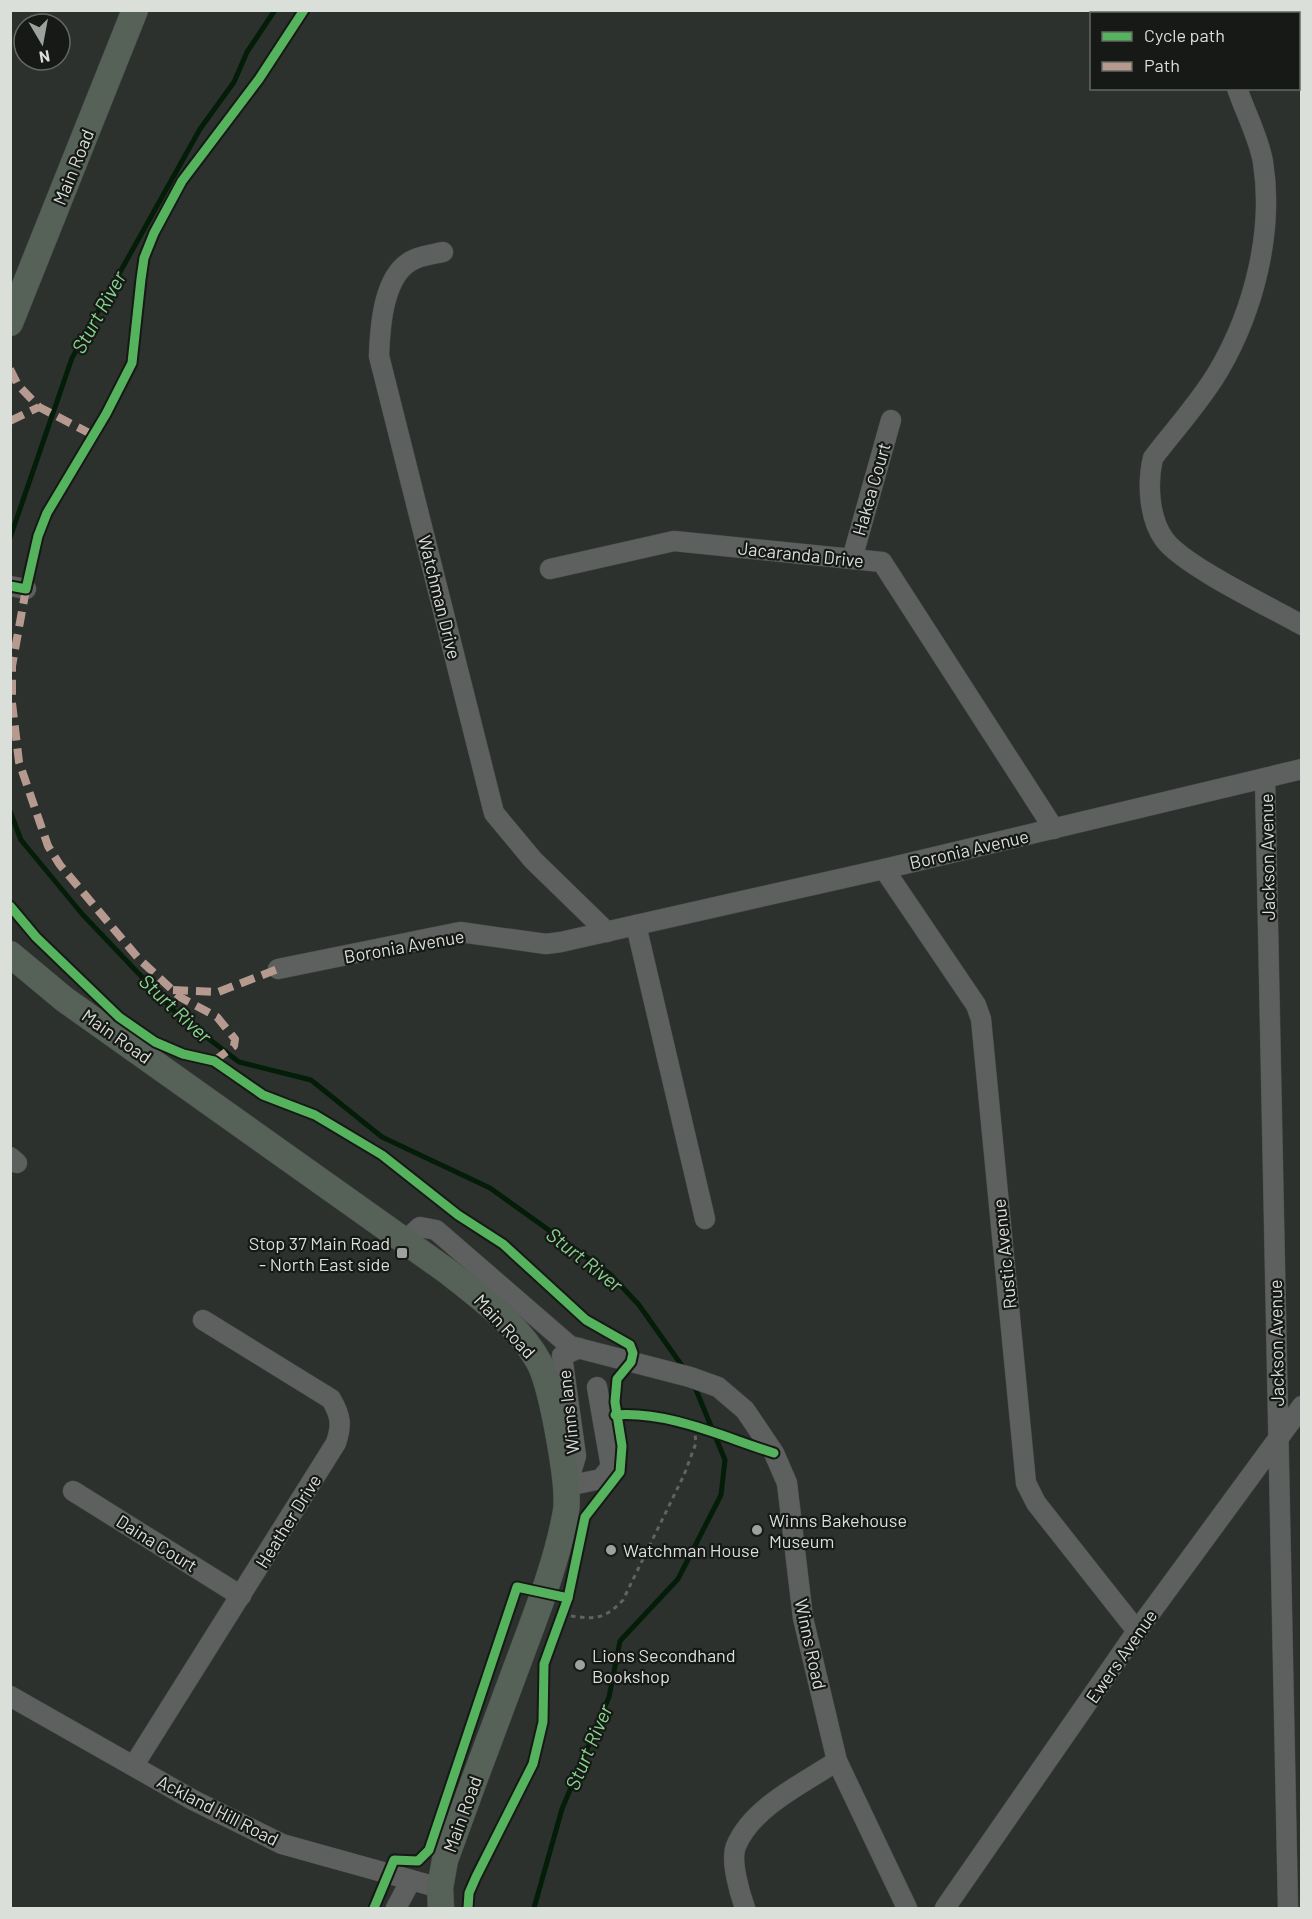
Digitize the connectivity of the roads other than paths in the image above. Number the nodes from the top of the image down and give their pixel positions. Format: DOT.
graph roads {
  1 [pos="135,10"];
  2 [pos="1238,90"];
  3 [pos="443,252"];
  4 [pos="10,323"];
  5 [pos="891,420"];
  6 [pos="852,559"];
  7 [pos="550,569"];
  8 [pos="1302,625"];
  9 [pos="1302,769"];
  10 [pos="1265,778"];
  11 [pos="1054,829"];
  12 [pos="884,869"];
  13 [pos="636,925"];
  14 [pos="607,932"];
  15 [pos="10,954"];
  16 [pos="278,969"];
  17 [pos="705,1219"];
  18 [pos="406,1240"];
  19 [pos="203,1320"];
  20 [pos="579,1348"];
  21 [pos="597,1387"];
  22 [pos="1302,1406"];
  23 [pos="1278,1438"];
  24 [pos="567,1486"];
  25 [pos="73,1491"];
  26 [pos="241,1596"];
  27 [pos="1137,1631"];
  28 [pos="10,1696"];
  29 [pos="837,1761"];
  30 [pos="134,1765"];
  31 [pos="411,1880"];
  32 [pos="440,1898"];
  33 [pos="396,1908"];
  34 [pos="745,1908"];
  35 [pos="906,1908"];
  36 [pos="945,1908"];
  37 [pos="1288,1908"];
  1 -- 4 [label="main road, Main Road"];
  2 -- 8 [label="street"];
  3 -- 14 [label="street, Watchman Drive"];
  5 -- 6 [label="street, Hakea Court"];
  6 -- 7 [label="street, Jacaranda Drive"];
  6 -- 11 [label="street, Jacaranda Drive"];
  9 -- 10 [label="street, Boronia Avenue"];
  10 -- 11 [label="street, Boronia Avenue"];
  10 -- 23 [label="street, Jackson Avenue"];
  11 -- 12 [label="street, Boronia Avenue"];
  12 -- 13 [label="street, Boronia Avenue"];
  12 -- 27 [label="street, Rustic Avenue"];
  13 -- 14 [label="street, Boronia Avenue"];
  13 -- 17 [label="street"];
  14 -- 16 [label="street, Boronia Avenue"];
  15 -- 18 [label="main road, Main Road"];
  18 -- 20 [label="street"];
  18 -- 24 [label="main road, Main Road"];
  19 -- 26 [label="street, Heather Drive"];
  20 -- 24 [label="street, Winns lane"];
  20 -- 29 [label="street, Winns Road"];
  21 -- 24 [label="street"];
  22 -- 23 [label="street, Ewers Avenue"];
  23 -- 27 [label="street, Ewers Avenue"];
  23 -- 37 [label="street, Jackson Avenue"];
  24 -- 32 [label="main road, Main Road"];
  25 -- 26 [label="street, Daina Court"];
  26 -- 30 [label="street, Heather Drive"];
  27 -- 36 [label="street, Ewers Avenue"];
  28 -- 30 [label="street, Ackland Hill Road"];
  29 -- 34 [label="street"];
  29 -- 35 [label="street, Winns Road"];
  30 -- 31 [label="street, Ackland Hill Road"];
  31 -- 32 [label="street, Ackland Hill Road"];
  31 -- 33 [label="street"];
}
